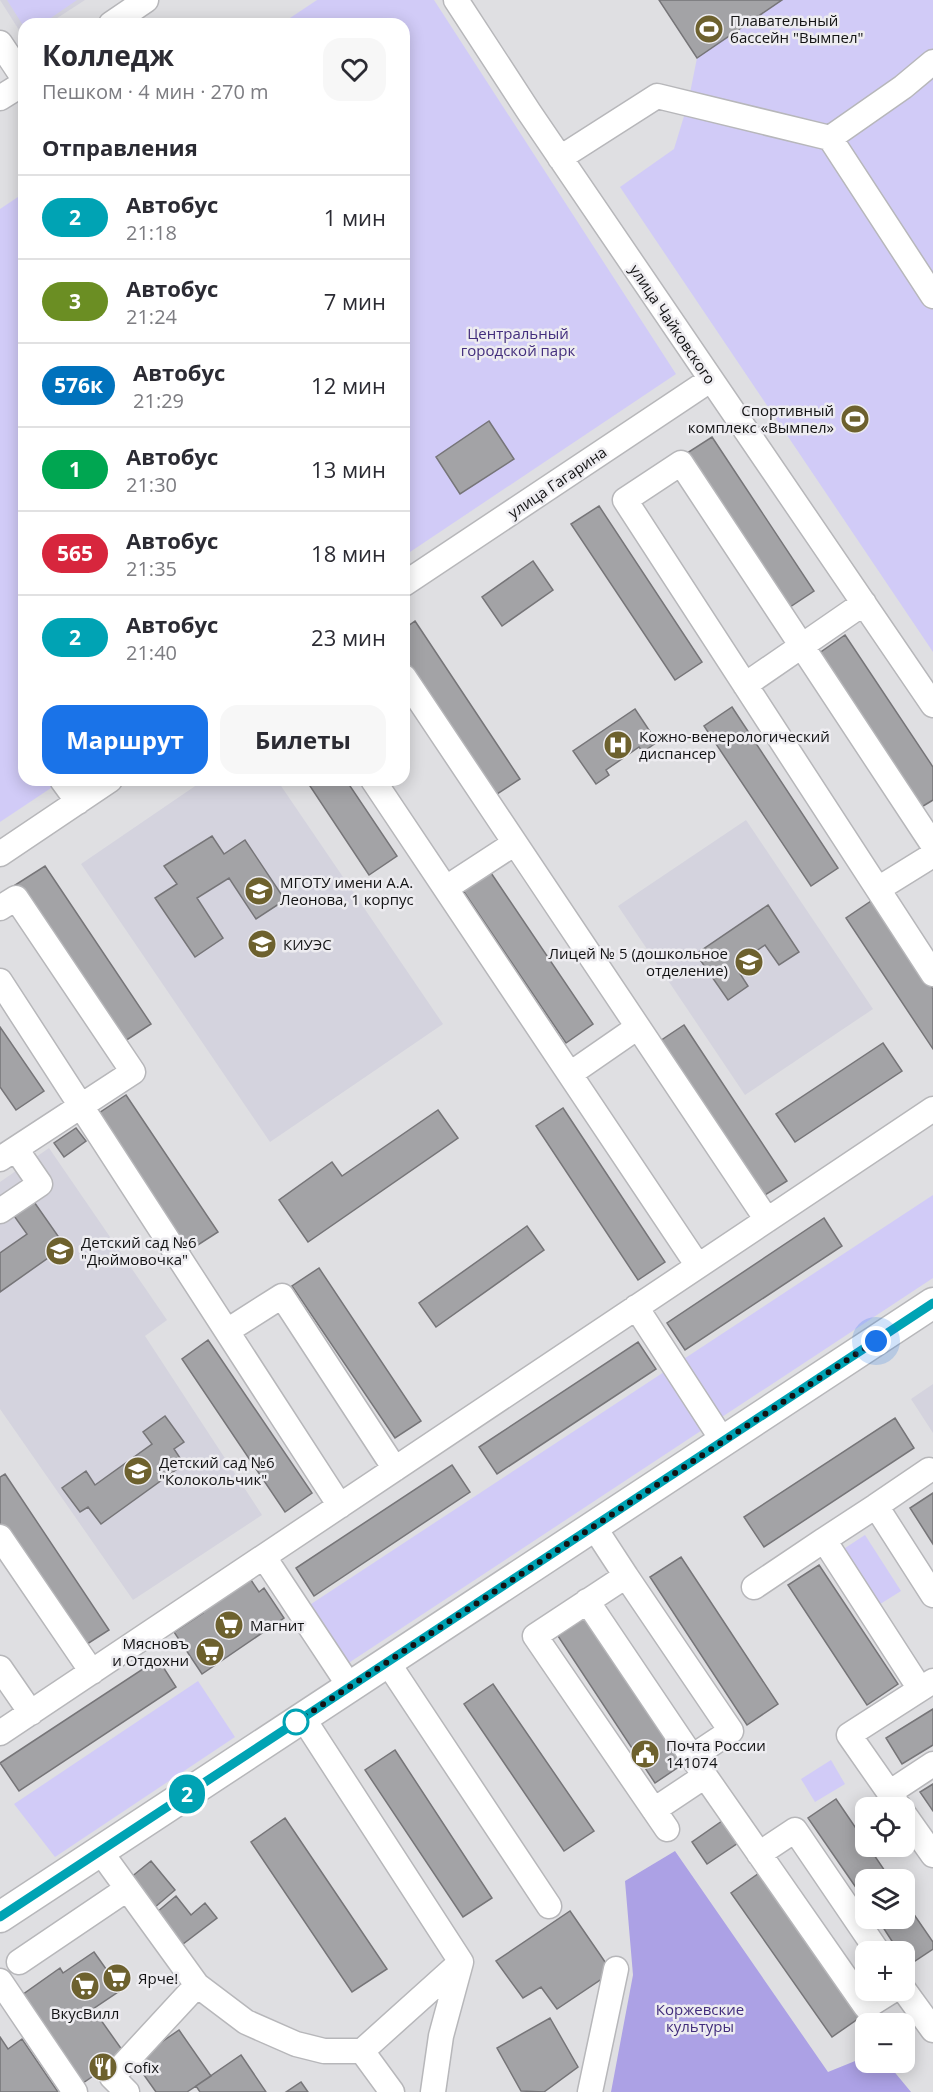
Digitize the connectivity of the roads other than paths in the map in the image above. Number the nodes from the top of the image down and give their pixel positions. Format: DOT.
graph roads {
  1 [pos="146,0"];
  2 [pos="456,0"];
  3 [pos="120,18"];
  4 [pos="0,43"];
  5 [pos="933,62"];
  6 [pos="18,72"];
  7 [pos="18,85"];
  8 [pos="0,98"];
  9 [pos="830,138"];
  10 [pos="560,158"];
  11 [pos="933,296"];
  12 [pos="710,380"];
  13 [pos="410,580"];
  14 [pos="864,603"];
  15 [pos="802,646"];
  16 [pos="410,685"];
  17 [pos="745,685"];
  18 [pos="933,705"];
  19 [pos="66,786"];
  20 [pos="101,786"];
  21 [pos="377,786"];
  22 [pos="78,802"];
  23 [pos="515,843"];
  24 [pos="933,844"];
  25 [pos="0,854"];
  26 [pos="933,855"];
  27 [pos="446,888"];
  28 [pos="878,889"];
  29 [pos="0,908"];
  30 [pos="933,974"];
  31 [pos="0,981"];
  32 [pos="638,1027"];
  33 [pos="570,1074"];
  34 [pos="81,1106"];
  35 [pos="933,1109"];
  36 [pos="8,1154"];
  37 [pos="0,1211"];
  38 [pos="767,1220"];
  39 [pos="698,1266"];
  40 [pos="933,1303"];
  41 [pos="636,1307"];
  42 [pos="227,1331"];
  43 [pos="723,1441"];
  44 [pos="395,1469"];
  45 [pos="929,1470"];
  46 [pos="340,1506"];
  47 [pos="876,1506"];
  48 [pos="594,1527"];
  49 [pos="0,1537"];
  50 [pos="824,1540"];
  51 [pos="264,1557"];
  52 [pos="626,1576"];
  53 [pos="754,1587"];
  54 [pos="933,1595"];
  55 [pos="587,1601"];
  56 [pos="387,1664"];
  57 [pos="0,1668"];
  58 [pos="92,1672"];
  59 [pos="927,1685"];
  60 [pos="350,1687"];
  61 [pos="31,1713"];
  62 [pos="303,1718"];
  63 [pos="0,1733"];
  64 [pos="933,1764"];
  65 [pos="699,1766"];
  66 [pos="893,1797"];
  67 [pos="898,1797"];
  68 [pos="654,1810"];
  69 [pos="668,1829"];
  70 [pos="915,1830"];
  71 [pos="100,1851"];
  72 [pos="759,1854"];
  73 [pos="933,1855"];
  74 [pos="127,1889"];
  75 [pos="549,1906"];
  76 [pos="0,1917"];
  77 [pos="871,1941"];
  78 [pos="19,1962"];
  79 [pos="461,1962"];
  80 [pos="616,1969"];
  81 [pos="0,1982"];
  82 [pos="197,1985"];
  83 [pos="855,1991"];
  84 [pos="862,2001"];
  85 [pos="876,2001"];
  86 [pos="915,2001"];
  87 [pos="928,2015"];
  88 [pos="362,2051"];
  89 [pos="75,2092"];
  90 [pos="127,2092"];
  91 [pos="392,2092"];
  92 [pos="433,2092"];
  93 [pos="590,2092"];
  1 -- 3 [label="street"];
  2 -- 10 [label="street, улица Чайковского"];
  4 -- 6 [label="street"];
  5 -- 9 [label="street"];
  7 -- 8 [label="street"];
  9 -- 10 [label="street"];
  9 -- 11 [label="street"];
  10 -- 12 [label="street, улица Чайковского"];
  12 -- 13 [label="street, улица Гагарина"];
  12 -- 14 [label="street, улица Чайковского"];
  14 -- 15 [label="street"];
  14 -- 18 [label="street, улица Чайковского"];
  15 -- 17 [label="street"];
  15 -- 17 [label="street"];
  15 -- 24 [label="street"];
  16 -- 23 [label="street"];
  17 -- 28 [label="street"];
  19 -- 22 [label="street"];
  20 -- 22 [label="street"];
  21 -- 27 [label="street"];
  22 -- 25 [label="street"];
  23 -- 27 [label="street"];
  23 -- 32 [label="street"];
  26 -- 28 [label="street"];
  27 -- 33 [label="street"];
  28 -- 30 [label="street"];
  29 -- 34 [label="street"];
  31 -- 34 [label="street"];
  32 -- 33 [label="street"];
  32 -- 38 [label="street"];
  33 -- 39 [label="street"];
  34 -- 36 [label="street"];
  34 -- 42 [label="street"];
  35 -- 38 [label="street"];
  36 -- 37 [label="street"];
  38 -- 39 [label="street"];
  39 -- 41 [label="street"];
  40 -- 43 [label="main road"];
  41 -- 43 [label="street"];
  41 -- 44 [label="street"];
  42 -- 44 [label="street"];
  42 -- 46 [label="street"];
  43 -- 48 [label="main road"];
  44 -- 46 [label="street"];
  45 -- 47 [label="street"];
  46 -- 51 [label="street"];
  47 -- 50 [label="street"];
  47 -- 54 [label="street"];
  48 -- 52 [label="street"];
  48 -- 56 [label="main road"];
  49 -- 58 [label="street"];
  50 -- 53 [label="street"];
  50 -- 59 [label="street"];
  51 -- 58 [label="street"];
  51 -- 60 [label="street"];
  52 -- 55 [label="street"];
  52 -- 65 [label="street"];
  55 -- 65 [label="street"];
  55 -- 68 [label="street"];
  56 -- 60 [label="main road"];
  56 -- 75 [label="street"];
  57 -- 61 [label="street"];
  58 -- 61 [label="street"];
  59 -- 66 [label="street"];
  60 -- 62 [label="main road"];
  61 -- 63 [label="street"];
  62 -- 71 [label="main road"];
  62 -- 79 [label="street"];
  64 -- 67 [label="street"];
  65 -- 68 [label="street"];
  65 -- 72 [label="street"];
  68 -- 69 [label="street"];
  70 -- 73 [label="street"];
  71 -- 74 [label="street"];
  71 -- 76 [label="main road"];
  72 -- 77 [label="street"];
  72 -- 83 [label="street"];
  74 -- 78 [label="street"];
  74 -- 82 [label="street"];
  79 -- 88 [label="street"];
  79 -- 92 [label="street"];
  80 -- 93 [label="street"];
  81 -- 89 [label="street"];
  82 -- 88 [label="street"];
  82 -- 90 [label="street"];
  84 -- 85 [label="street"];
  86 -- 87 [label="street"];
  88 -- 91 [label="street"];
}
